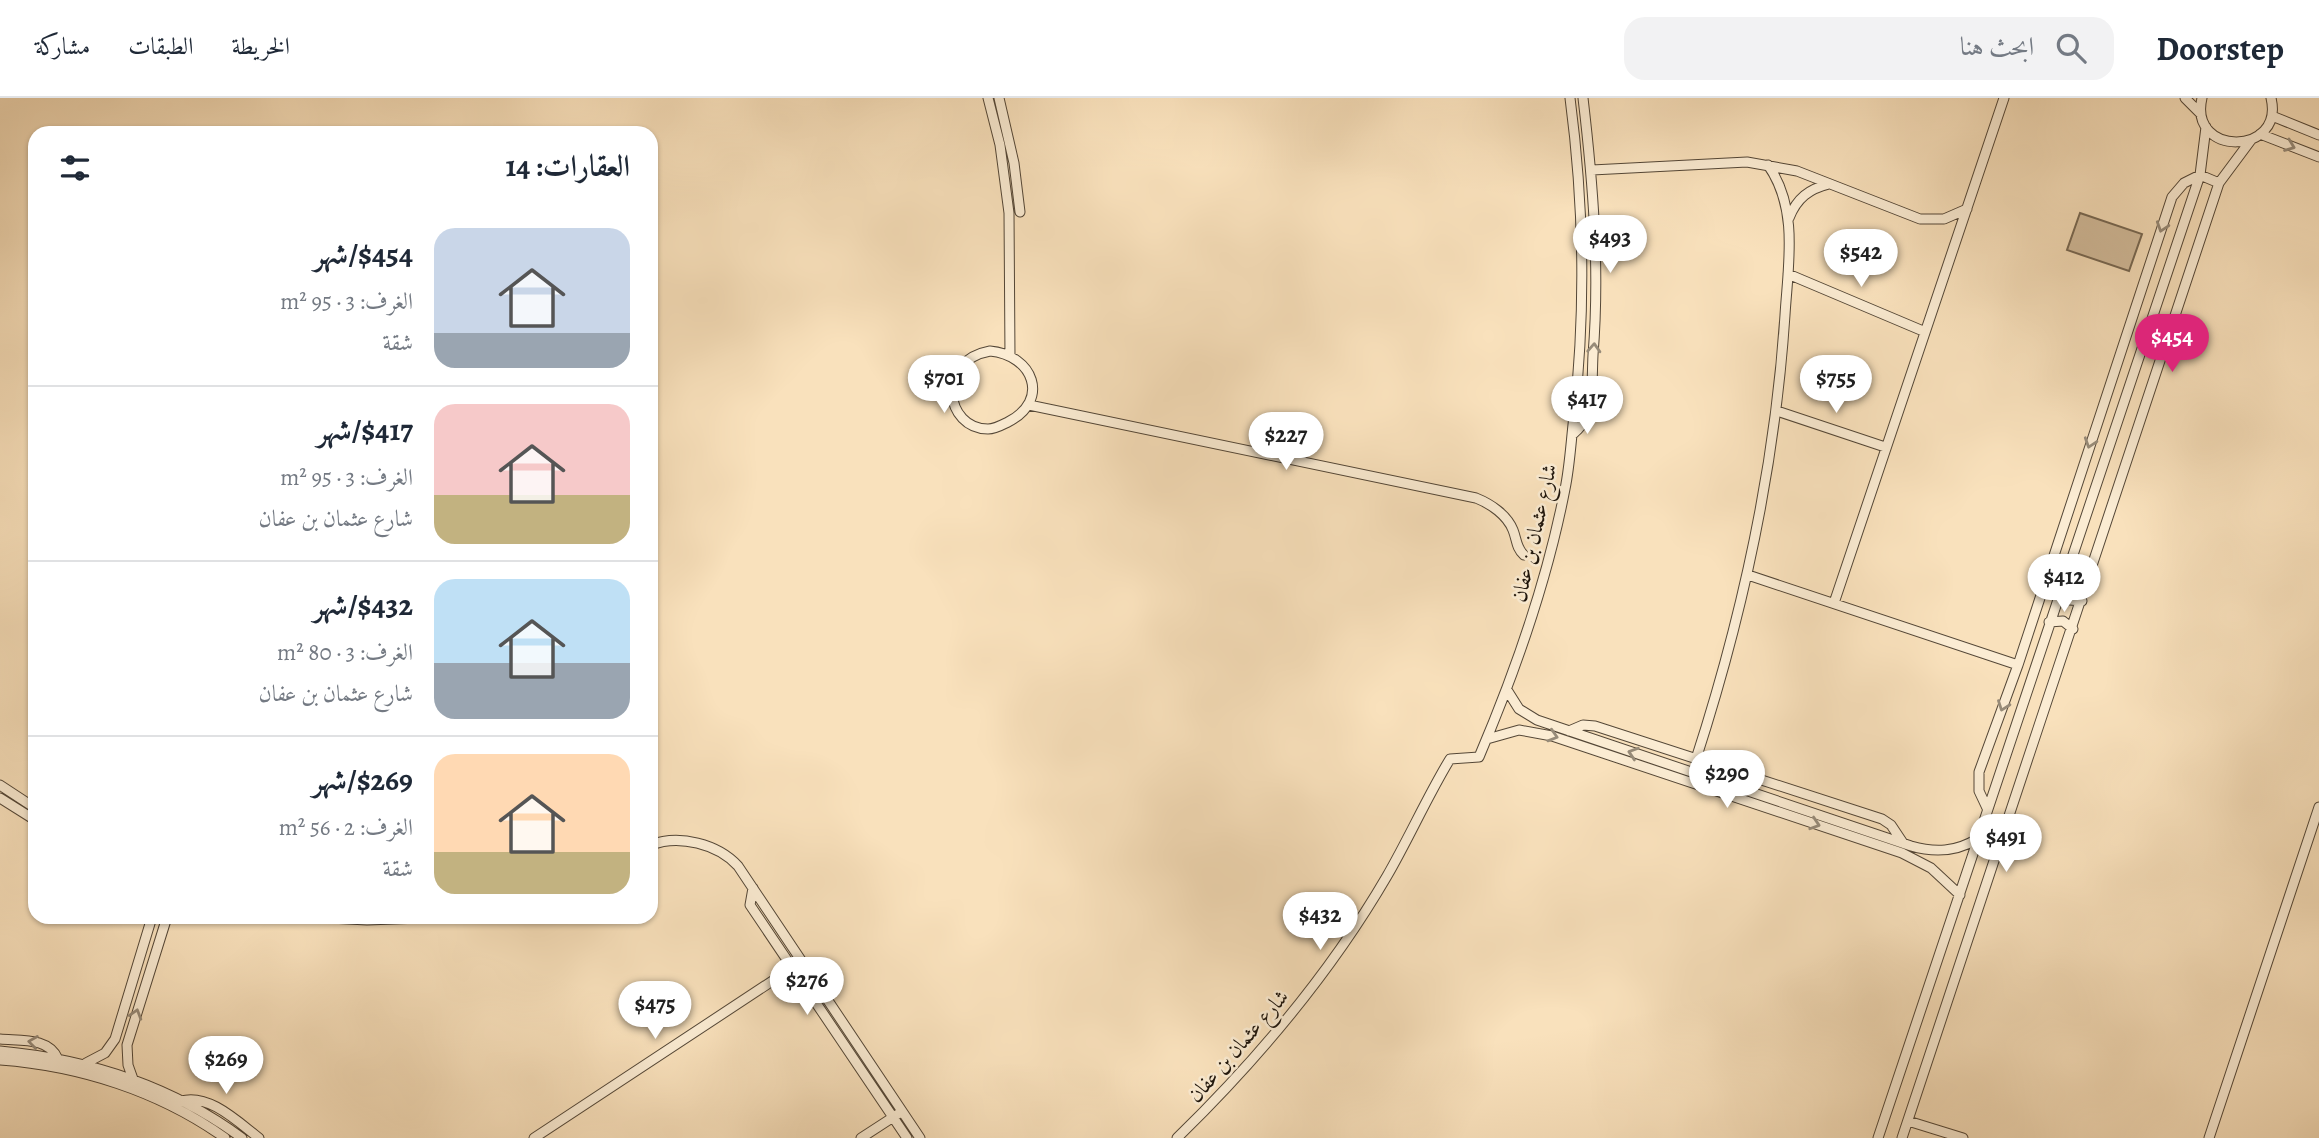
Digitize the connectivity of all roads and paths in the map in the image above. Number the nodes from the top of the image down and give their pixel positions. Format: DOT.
graph roads {
  1 [pos="988,98"];
  2 [pos="999,98"];
  3 [pos="1570,98"];
  4 [pos="1583,98"];
  5 [pos="2004,98"];
  6 [pos="2185,98"];
  7 [pos="2202,98"];
  8 [pos="2271,98"];
  9 [pos="2201,114"];
  10 [pos="2272,116"];
  11 [pos="2206,127"];
  12 [pos="2260,134"];
  13 [pos="2319,135"];
  14 [pos="2251,140"];
  15 [pos="2319,157"];
  16 [pos="1768,165"];
  17 [pos="1592,170"];
  18 [pos="2200,175"];
  19 [pos="2220,183"];
  20 [pos="1829,184"];
  21 [pos="1967,209"];
  22 [pos="1020,212"];
  23 [pos="1788,219"];
  24 [pos="1788,274"];
  25 [pos="1923,331"];
  26 [pos="1010,356"];
  27 [pos="1029,405"];
  28 [pos="1776,411"];
  29 [pos="1572,435"];
  30 [pos="1885,447"];
  31 [pos="1524,555"];
  32 [pos="1748,575"];
  33 [pos="2059,593"];
  34 [pos="2082,601"];
  35 [pos="1834,603"];
  36 [pos="2049,622"];
  37 [pos="2073,629"];
  38 [pos="2018,664"];
  39 [pos="1507,690"];
  40 [pos="1569,731"];
  41 [pos="1487,739"];
  42 [pos="1696,759"];
  43 [pos="0,785"];
  44 [pos="0,797"];
  45 [pos="28,803"];
  46 [pos="2319,807"];
  47 [pos="1987,808"];
  48 [pos="28,815"];
  49 [pos="1977,839"];
  50 [pos="1903,843"];
  51 [pos="658,844"];
  52 [pos="753,888"];
  53 [pos="1960,895"];
  54 [pos="150,924"];
  55 [pos="165,924"];
  56 [pos="792,968"];
  57 [pos="0,1039"];
  58 [pos="0,1051"];
  59 [pos="58,1059"];
  60 [pos="0,1060"];
  61 [pos="83,1064"];
  62 [pos="133,1079"];
  63 [pos="181,1101"];
  64 [pos="902,1112"];
  65 [pos="893,1118"];
  66 [pos="1908,1121"];
  67 [pos="225,1138"];
  68 [pos="242,1138"];
  69 [pos="259,1138"];
  70 [pos="534,1138"];
  71 [pos="861,1138"];
  72 [pos="906,1138"];
  73 [pos="920,1138"];
  74 [pos="1177,1138"];
  75 [pos="1878,1138"];
  76 [pos="1902,1138"];
  77 [pos="1963,1138"];
  78 [pos="2209,1138"];
  1 -- 26 [label="street"];
  2 -- 22 [label="street"];
  3 -- 29 [label="street, شارع عثمان بن عفان"];
  4 -- 17 [label="street"];
  5 -- 21 [label="street"];
  6 -- 9 [label="street"];
  7 -- 9 [label="street"];
  8 -- 10 [label="street"];
  9 -- 11 [label="street"];
  10 -- 12 [label="street"];
  10 -- 13 [label="street"];
  11 -- 14 [label="street"];
  11 -- 18 [label="street"];
  12 -- 14 [label="street"];
  12 -- 15 [label="street, one-way"];
  14 -- 19 [label="street"];
  16 -- 17 [label="street"];
  16 -- 20 [label="street"];
  16 -- 23 [label="street"];
  29 -- 17 [label="street, one-way"];
  18 -- 19 [label="street"];
  18 -- 33 [label="street"];
  18 -- 38 [label="street, one-way"];
  19 -- 34 [label="street"];
  20 -- 21 [label="street"];
  20 -- 23 [label="street"];
  21 -- 25 [label="street"];
  23 -- 24 [label="street"];
  24 -- 25 [label="street"];
  24 -- 28 [label="street"];
  25 -- 30 [label="street"];
  26 -- 27 [label="street"];
  26 -- 27 [label="street"];
  27 -- 31 [label="street"];
  28 -- 30 [label="street"];
  28 -- 32 [label="street"];
  29 -- 39 [label="street, شارع عثمان بن عفان"];
  30 -- 35 [label="street"];
  32 -- 35 [label="street"];
  32 -- 42 [label="street"];
  33 -- 34 [label="street"];
  33 -- 36 [label="street"];
  34 -- 37 [label="street"];
  35 -- 38 [label="street"];
  36 -- 37 [label="street"];
  36 -- 47 [label="street"];
  37 -- 66 [label="street"];
  38 -- 47 [label="street, one-way"];
  39 -- 40 [label="street"];
  39 -- 41 [label="street, شارع عثمان بن عفان"];
  40 -- 42 [label="street"];
  50 -- 40 [label="street, one-way"];
  41 -- 53 [label="street, one-way"];
  41 -- 74 [label="street, شارع عثمان بن عفان"];
  42 -- 50 [label="street"];
  43 -- 45 [label="street"];
  44 -- 48 [label="street"];
  46 -- 78 [label="street"];
  47 -- 49 [label="street"];
  49 -- 50 [label="street"];
  49 -- 53 [label="street"];
  51 -- 52 [label="street"];
  52 -- 56 [label="street"];
  52 -- 64 [label="street"];
  53 -- 75 [label="street"];
  54 -- 61 [label="street"];
  62 -- 55 [label="street, one-way"];
  56 -- 65 [label="street"];
  56 -- 70 [label="street"];
  59 -- 57 [label="street, one-way"];
  58 -- 59 [label="street"];
  59 -- 61 [label="street"];
  60 -- 67 [label="street"];
  61 -- 62 [label="street"];
  62 -- 63 [label="street"];
  63 -- 68 [label="street"];
  63 -- 69 [label="street"];
  64 -- 65 [label="street"];
  64 -- 73 [label="street"];
  65 -- 71 [label="street"];
  65 -- 72 [label="street"];
  66 -- 76 [label="street"];
  66 -- 77 [label="street"];
}
